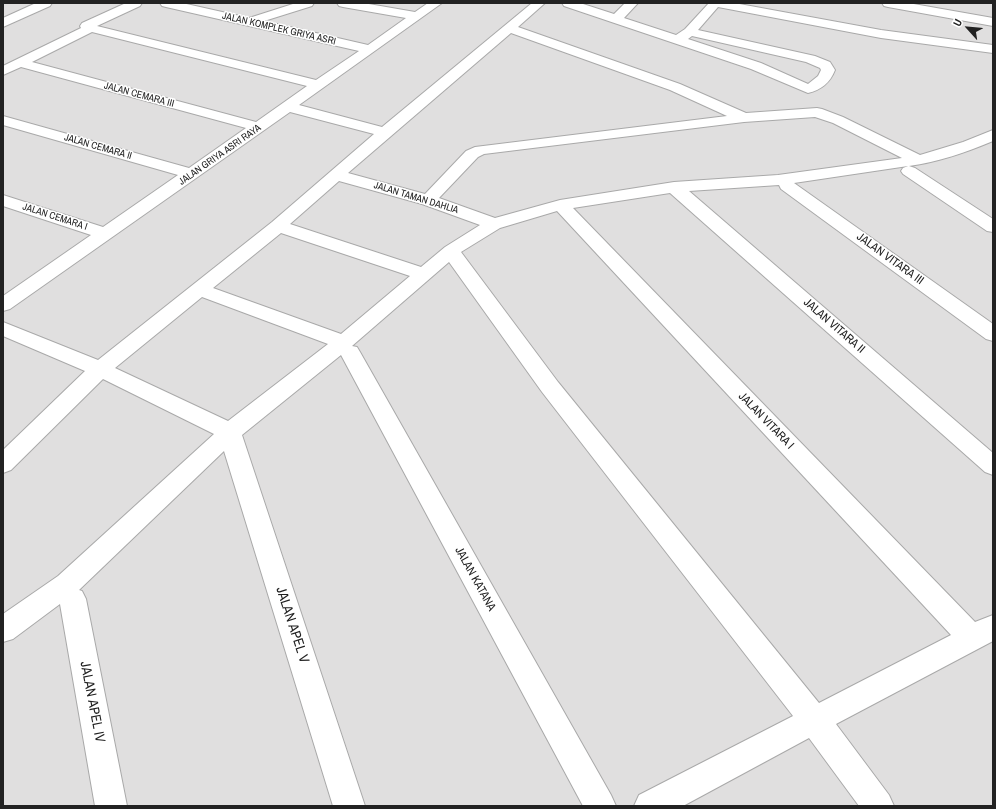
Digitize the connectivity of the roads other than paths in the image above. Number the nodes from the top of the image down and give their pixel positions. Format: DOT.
graph roads {
  1 [pos="46,3"];
  2 [pos="136,3"];
  3 [pos="166,3"];
  4 [pos="308,3"];
  5 [pos="343,3"];
  6 [pos="436,3"];
  7 [pos="539,3"];
  8 [pos="568,3"];
  9 [pos="632,3"];
  10 [pos="715,3"];
  11 [pos="894,4"];
  12 [pos="416,16"];
  13 [pos="991,18"];
  14 [pos="616,19"];
  15 [pos="249,22"];
  16 [pos="3,23"];
  17 [pos="91,28"];
  18 [pos="509,28"];
  19 [pos="684,35"];
  20 [pos="369,49"];
  21 [pos="993,49"];
  22 [pos="20,63"];
  23 [pos="3,71"];
  24 [pos="318,85"];
  25 [pos="808,89"];
  26 [pos="288,106"];
  27 [pos="817,112"];
  28 [pos="744,118"];
  29 [pos="3,120"];
  30 [pos="259,127"];
  31 [pos="385,132"];
  32 [pos="993,135"];
  33 [pos="914,165"];
  34 [pos="192,174"];
  35 [pos="337,175"];
  36 [pos="787,185"];
  37 [pos="674,187"];
  38 [pos="3,200"];
  39 [pos="428,200"];
  40 [pos="560,205"];
  41 [pos="494,224"];
  42 [pos="278,226"];
  43 [pos="993,227"];
  44 [pos="106,234"];
  45 [pos="451,251"];
  46 [pos="424,274"];
  47 [pos="199,289"];
  48 [pos="3,305"];
  49 [pos="3,328"];
  50 [pos="993,334"];
  51 [pos="347,347"];
  52 [pos="100,369"];
  53 [pos="232,438"];
  54 [pos="3,464"];
  55 [pos="993,466"];
  56 [pos="73,599"];
  57 [pos="3,630"];
  58 [pos="983,632"];
  59 [pos="814,720"];
  60 [pos="111,806"];
  61 [pos="349,806"];
  62 [pos="600,806"];
  63 [pos="650,806"];
  64 [pos="878,806"];
  1 -- 16 [label="street"];
  2 -- 17 [label="street"];
  3 -- 15 [label="street, JALAN KOMPLEK GRIYA ASRI"];
  4 -- 15 [label="street"];
  5 -- 12 [label="street"];
  6 -- 12 [label="street, JALAN GRIYA ASRI RAYA"];
  7 -- 18 [label="street"];
  8 -- 14 [label="street"];
  9 -- 14 [label="street"];
  10 -- 19 [label="street"];
  10 -- 21 [label="street"];
  11 -- 13 [label="street"];
  12 -- 20 [label="street, JALAN GRIYA ASRI RAYA"];
  14 -- 19 [label="street"];
  15 -- 20 [label="street, JALAN KOMPLEK GRIYA ASRI"];
  17 -- 22 [label="street"];
  17 -- 24 [label="street"];
  18 -- 28 [label="street"];
  18 -- 31 [label="street"];
  19 -- 25 [label="street"];
  19 -- 25 [label="street"];
  20 -- 24 [label="street, JALAN GRIYA ASRI RAYA"];
  22 -- 23 [label="street"];
  22 -- 30 [label="street, JALAN CEMARA III"];
  24 -- 26 [label="street, JALAN GRIYA ASRI RAYA"];
  25 -- 27 [label="street"];
  26 -- 30 [label="street, JALAN GRIYA ASRI RAYA"];
  26 -- 31 [label="street"];
  27 -- 28 [label="street"];
  27 -- 33 [label="street"];
  28 -- 39 [label="street"];
  29 -- 34 [label="street, JALAN CEMARA II"];
  30 -- 34 [label="street, JALAN GRIYA ASRI RAYA"];
  31 -- 35 [label="street"];
  32 -- 33 [label="street"];
  33 -- 37 [label="street"];
  33 -- 43 [label="street"];
  34 -- 44 [label="street, JALAN GRIYA ASRI RAYA"];
  35 -- 39 [label="street, JALAN TAMAN DAHLIA"];
  35 -- 42 [label="street"];
  36 -- 50 [label="street, JALAN VITARA III"];
  37 -- 40 [label="street"];
  37 -- 55 [label="street, JALAN VITARA II"];
  38 -- 44 [label="street, JALAN CEMARA I"];
  39 -- 41 [label="street, JALAN TAMAN DAHLIA"];
  40 -- 41 [label="street"];
  40 -- 58 [label="street, JALAN VITARA I"];
  41 -- 45 [label="street"];
  42 -- 46 [label="street"];
  42 -- 47 [label="street"];
  44 -- 48 [label="street, JALAN GRIYA ASRI RAYA"];
  45 -- 46 [label="street"];
  45 -- 59 [label="street"];
  46 -- 51 [label="street"];
  47 -- 51 [label="street"];
  47 -- 52 [label="street"];
  49 -- 52 [label="street"];
  51 -- 53 [label="street"];
  51 -- 62 [label="street, JALAN KATANA"];
  52 -- 53 [label="street"];
  52 -- 54 [label="street"];
  53 -- 57 [label="street"];
  53 -- 61 [label="street, JALAN APEL V"];
  56 -- 60 [label="street, JALAN APEL IV"];
  58 -- 59 [label="street"];
  59 -- 63 [label="street"];
  59 -- 64 [label="street"];
}
